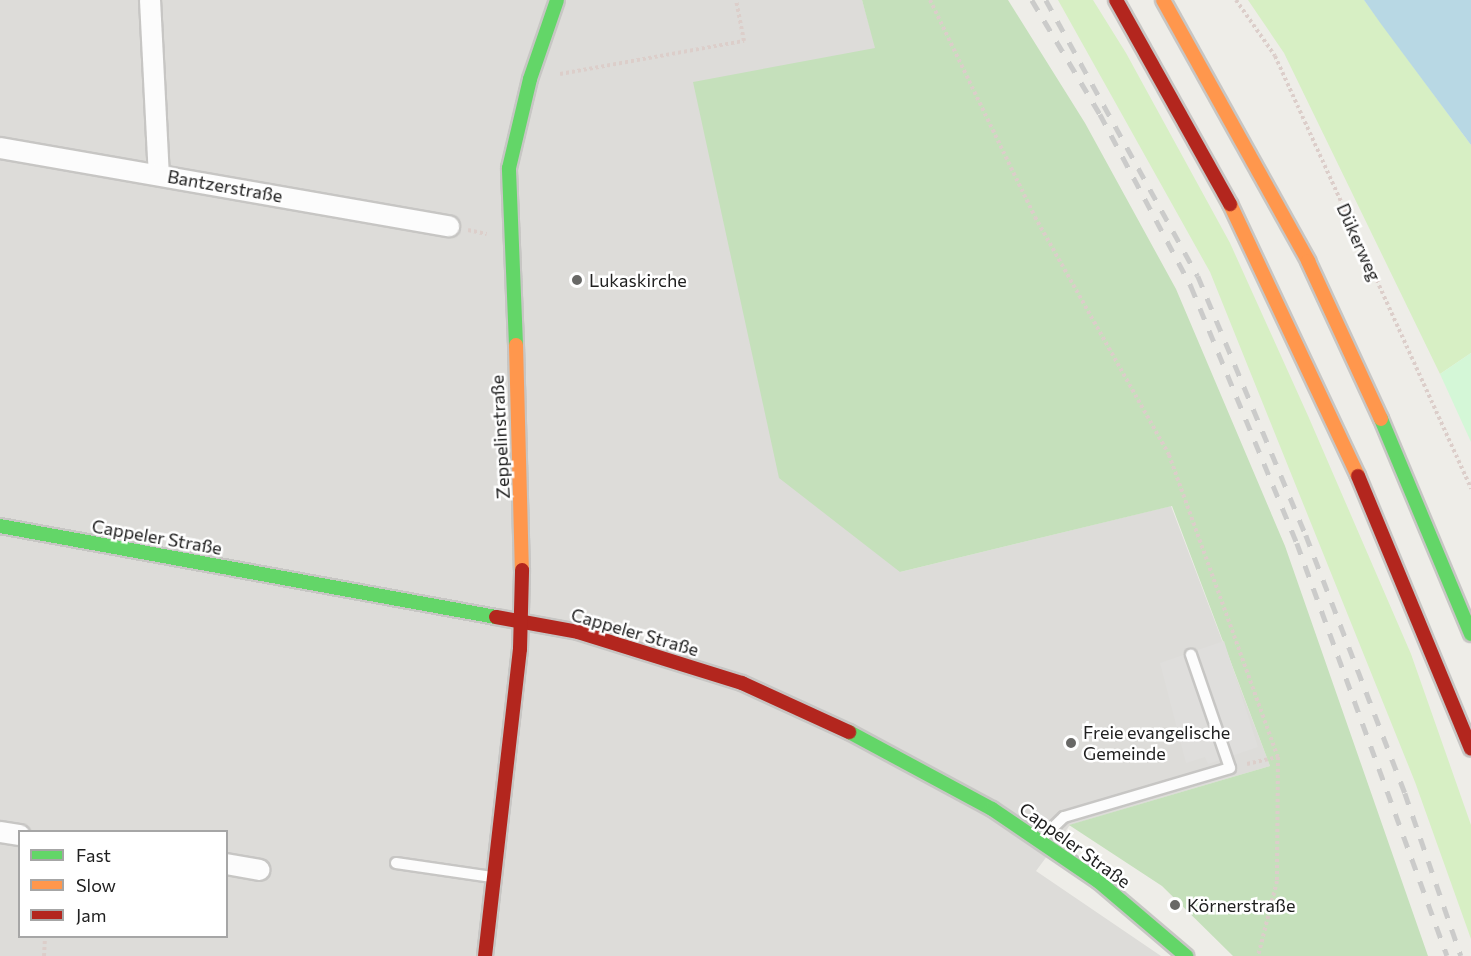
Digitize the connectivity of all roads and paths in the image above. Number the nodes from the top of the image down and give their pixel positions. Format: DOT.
graph roads {
  1 [pos="150,0"];
  2 [pos="557,0"];
  3 [pos="736,0"];
  4 [pos="930,0"];
  5 [pos="1116,0"];
  6 [pos="1163,0"];
  7 [pos="1236,0"];
  8 [pos="530,79"];
  9 [pos="0,148"];
  10 [pos="159,175"];
  11 [pos="449,226"];
  12 [pos="507,238"];
  13 [pos="1398,455"];
  14 [pos="1471,489"];
  15 [pos="0,526"];
  16 [pos="1447,531"];
  17 [pos="520,621"];
  18 [pos="1471,634"];
  19 [pos="1191,656"];
  20 [pos="1471,749"];
  21 [pos="1278,757"];
  22 [pos="1230,768"];
  23 [pos="0,832"];
  24 [pos="18,835"];
  25 [pos="1040,840"];
  26 [pos="396,863"];
  27 [pos="228,864"];
  28 [pos="259,870"];
  29 [pos="495,878"];
  30 [pos="45,938"];
  31 [pos="44,956"];
  32 [pos="485,956"];
  33 [pos="1186,956"];
  34 [pos="1258,956"];
  1 -- 10 [label="street"];
  2 -- 8 [label="main road, Zeppelinstraße"];
  3 -- 8 [label="path"];
  4 -- 21 [label="path"];
  5 -- 20 [label="main road"];
  6 -- 13 [label="main road"];
  7 -- 14 [label="path, Dükerweg"];
  8 -- 12 [label="main road, Zeppelinstraße"];
  9 -- 10 [label="street, Bantzerstraße"];
  10 -- 11 [label="street, Bantzerstraße"];
  11 -- 12 [label="path"];
  12 -- 17 [label="main road, Zeppelinstraße"];
  13 -- 16 [label="main road"];
  13 -- 18 [label="main road"];
  15 -- 17 [label="main road, Cappeler Straße"];
  17 -- 25 [label="main road, Cappeler Straße"];
  17 -- 29 [label="main road, Zeppelinstraße"];
  19 -- 22 [label="lane"];
  21 -- 22 [label="path"];
  21 -- 34 [label="path"];
  22 -- 25 [label="lane"];
  23 -- 24 [label="street"];
  25 -- 33 [label="main road, Cappeler Straße"];
  26 -- 29 [label="lane"];
  27 -- 28 [label="street"];
  29 -- 32 [label="main road, Zeppelinstraße"];
  30 -- 31 [label="path"];
}
